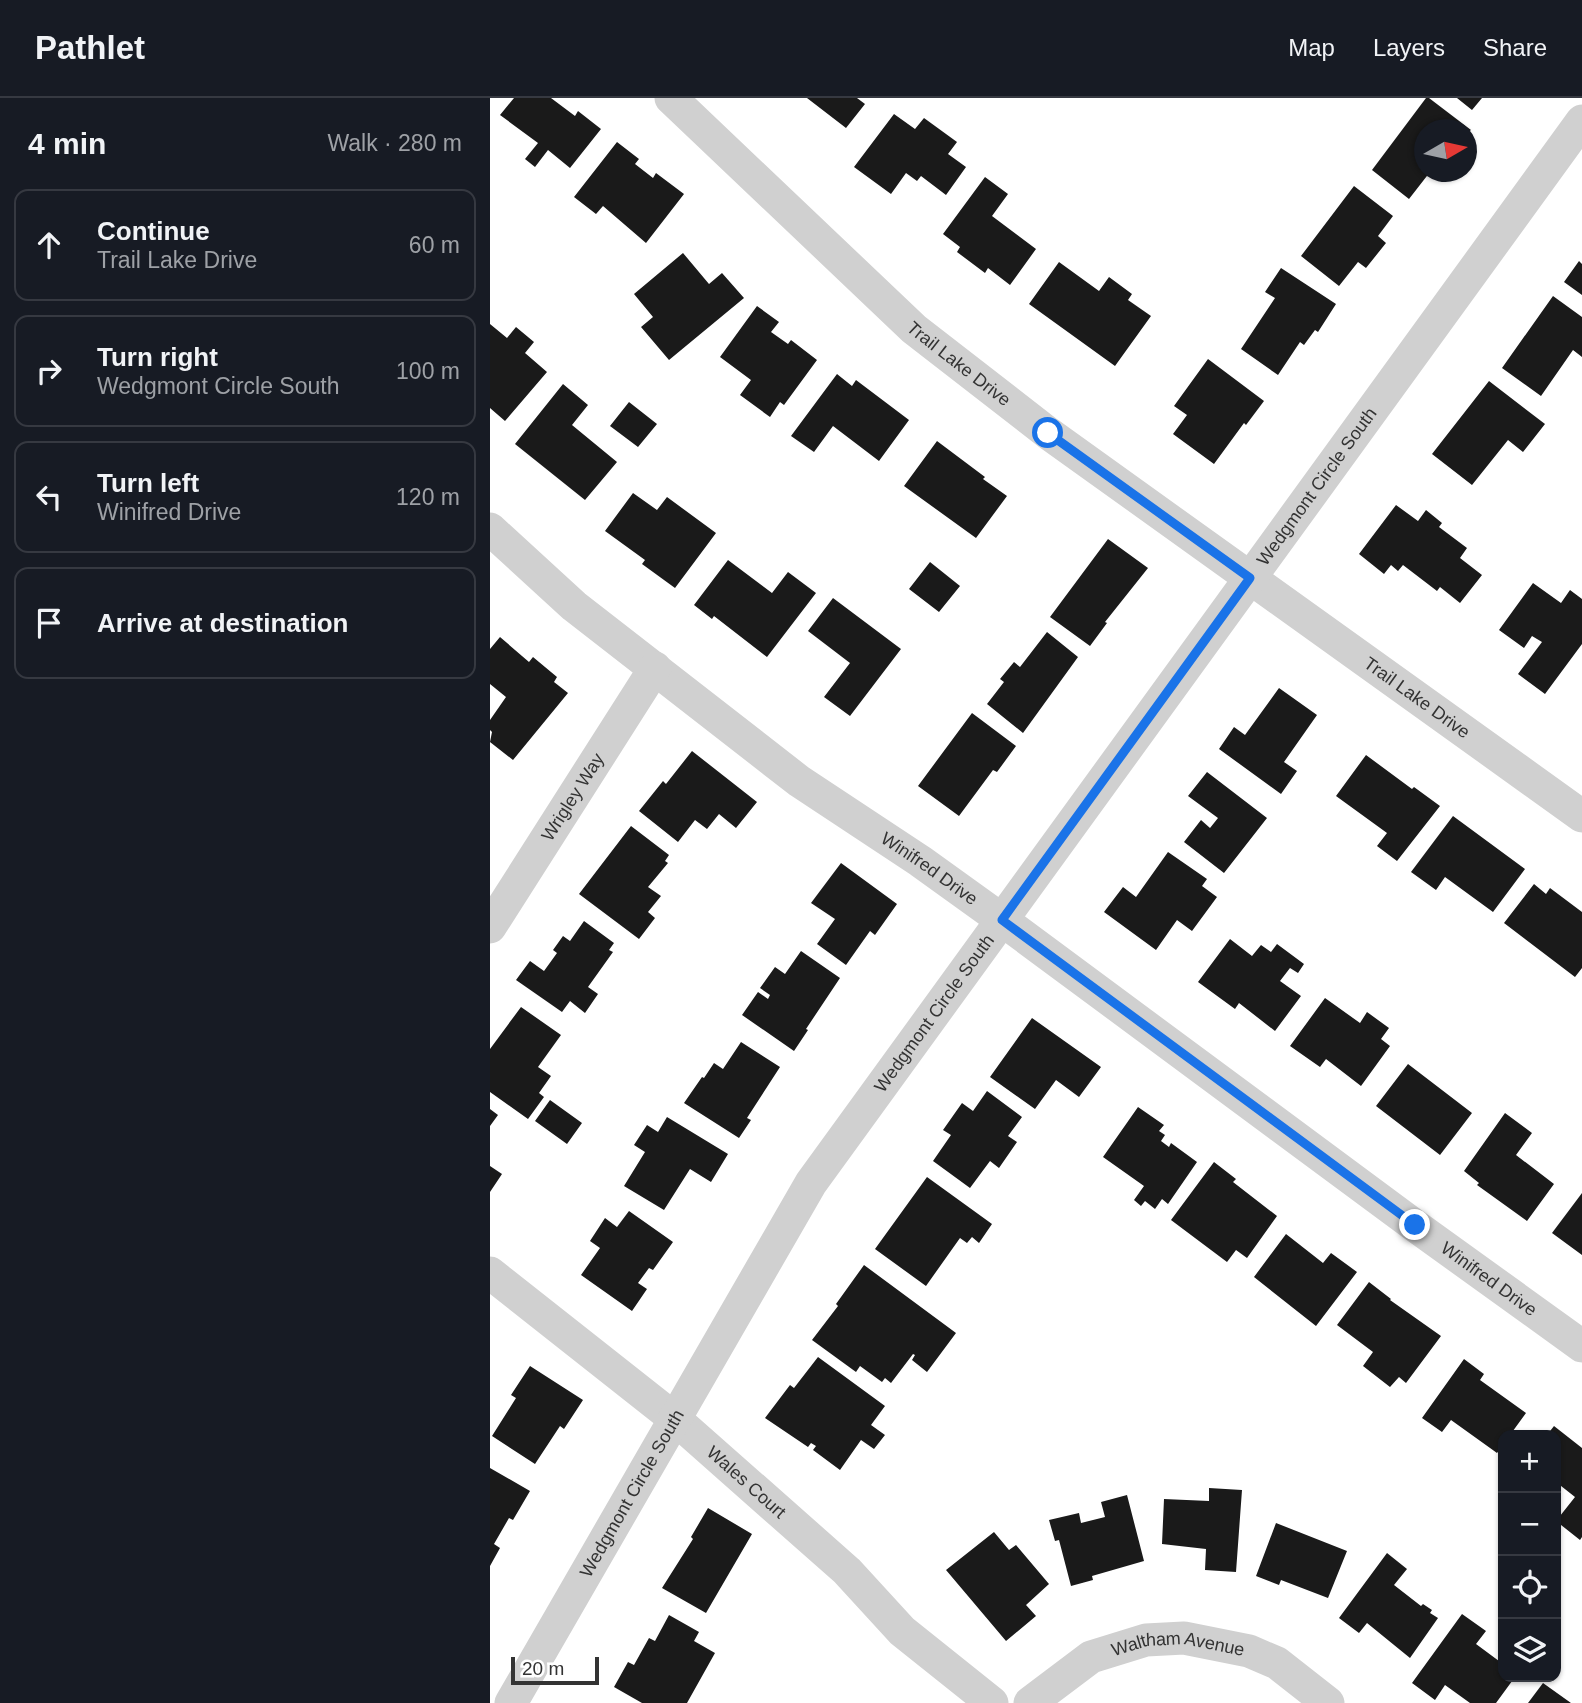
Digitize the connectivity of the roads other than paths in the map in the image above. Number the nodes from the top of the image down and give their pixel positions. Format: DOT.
graph roads {
  1 [pos="671,98"];
  2 [pos="1582,121"];
  3 [pos="490,529"];
  4 [pos="1250,578"];
  5 [pos="655,668"];
  6 [pos="1582,816"];
  7 [pos="1002,920"];
  8 [pos="490,927"];
  9 [pos="490,1273"];
  10 [pos="1582,1346"];
  11 [pos="675,1419"];
  12 [pos="511,1703"];
  13 [pos="992,1703"];
  14 [pos="1030,1703"];
  15 [pos="1328,1703"];
  1 -- 4 [label="street, Trail Lake Drive"];
  2 -- 4 [label="street, Wedgmont Circle South"];
  3 -- 5 [label="street, Winifred Drive"];
  4 -- 6 [label="street, Trail Lake Drive"];
  4 -- 7 [label="street, Wedgmont Circle South"];
  5 -- 7 [label="street, Winifred Drive"];
  5 -- 8 [label="street, Wrigley Way"];
  7 -- 10 [label="street, Winifred Drive"];
  7 -- 11 [label="street, Wedgmont Circle South"];
  9 -- 11 [label="street, Wales Court"];
  11 -- 12 [label="street, Wedgmont Circle South"];
  11 -- 13 [label="street, Wales Court"];
  14 -- 15 [label="street, Waltham Avenue"];
}
